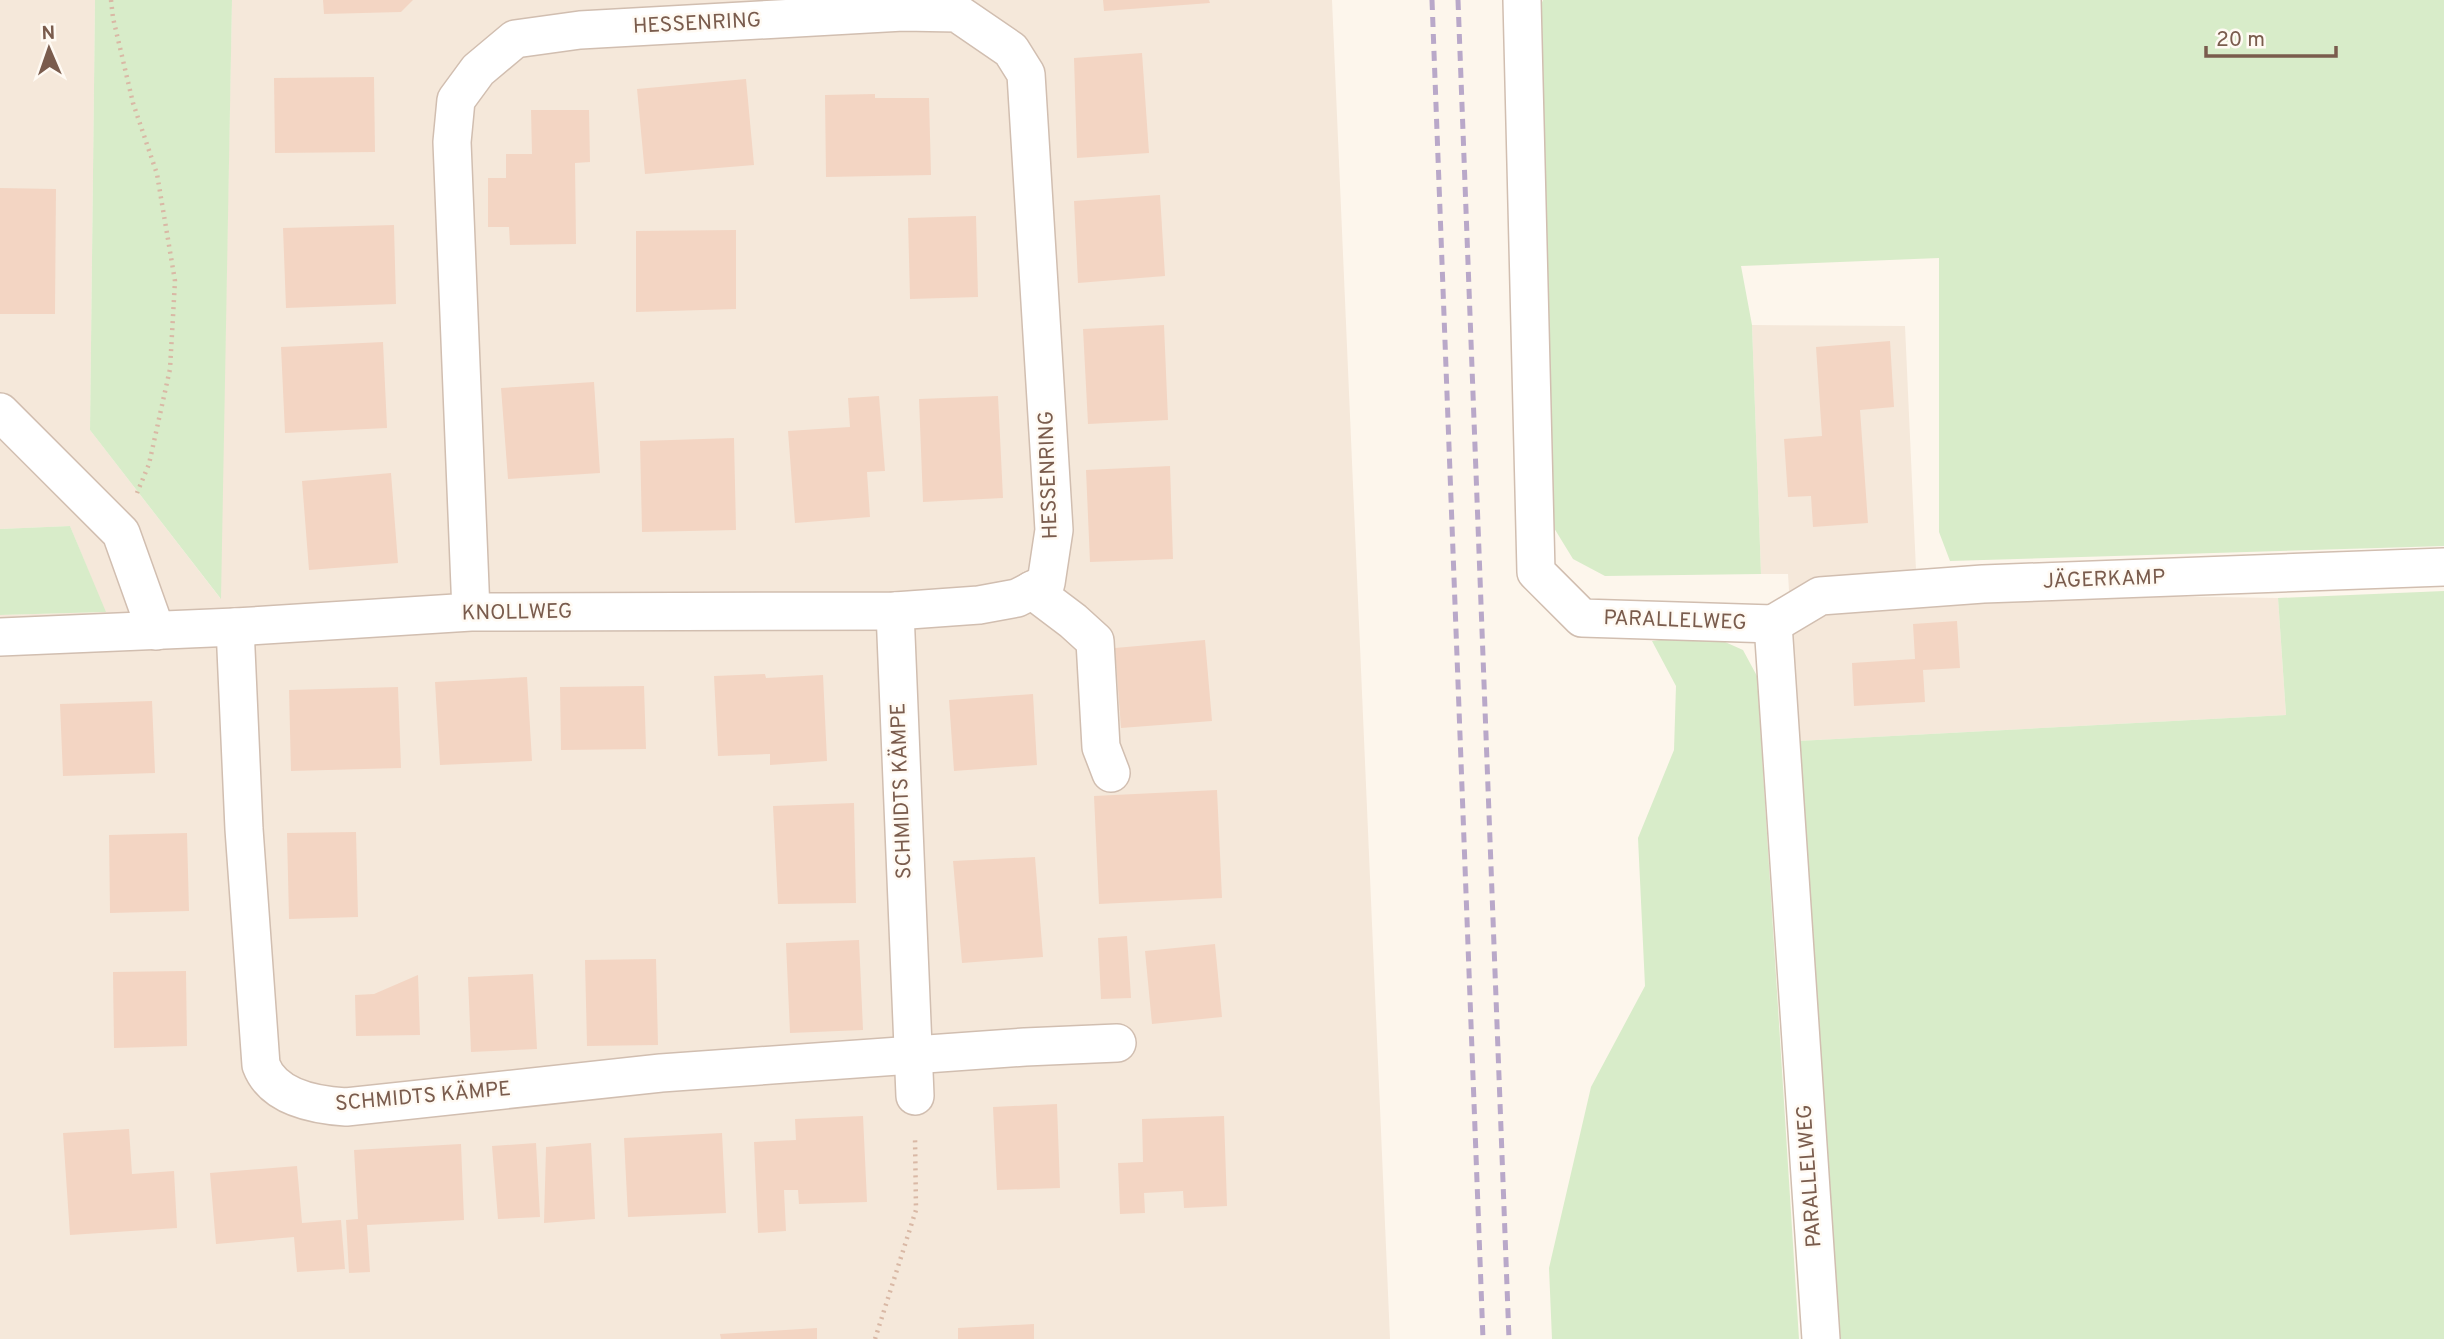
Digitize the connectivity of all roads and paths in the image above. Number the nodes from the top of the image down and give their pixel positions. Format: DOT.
graph roads {
  1 [pos="111,0"];
  2 [pos="1522,0"];
  3 [pos="0,412"];
  4 [pos="121,533"];
  5 [pos="2444,567"];
  6 [pos="1039,587"];
  7 [pos="895,611"];
  8 [pos="471,612"];
  9 [pos="1773,624"];
  10 [pos="235,627"];
  11 [pos="156,631"];
  12 [pos="0,638"];
  13 [pos="1111,773"];
  14 [pos="1117,1044"];
  15 [pos="912,1055"];
  16 [pos="915,1097"];
  17 [pos="875,1339"];
  18 [pos="1821,1339"];
  1 -- 4 [label="path"];
  2 -- 9 [label="street, PARALLELWEG"];
  3 -- 4 [label="street"];
  4 -- 11 [label="street"];
  5 -- 9 [label="street, JÄGERKAMP"];
  6 -- 7 [label="street, KNOLLWEG"];
  6 -- 8 [label="street, HESSENRING"];
  6 -- 13 [label="street"];
  7 -- 8 [label="street, KNOLLWEG"];
  7 -- 15 [label="street, SCHMIDTS KÄMPE"];
  8 -- 10 [label="street, KNOLLWEG"];
  9 -- 18 [label="street, PARALLELWEG"];
  10 -- 11 [label="street, KNOLLWEG"];
  10 -- 15 [label="street, SCHMIDTS KÄMPE"];
  11 -- 12 [label="street, KNOLLWEG"];
  14 -- 15 [label="street, SCHMIDTS KÄMPE"];
  15 -- 16 [label="street, SCHMIDTS KÄMPE"];
  16 -- 17 [label="path"];
}
